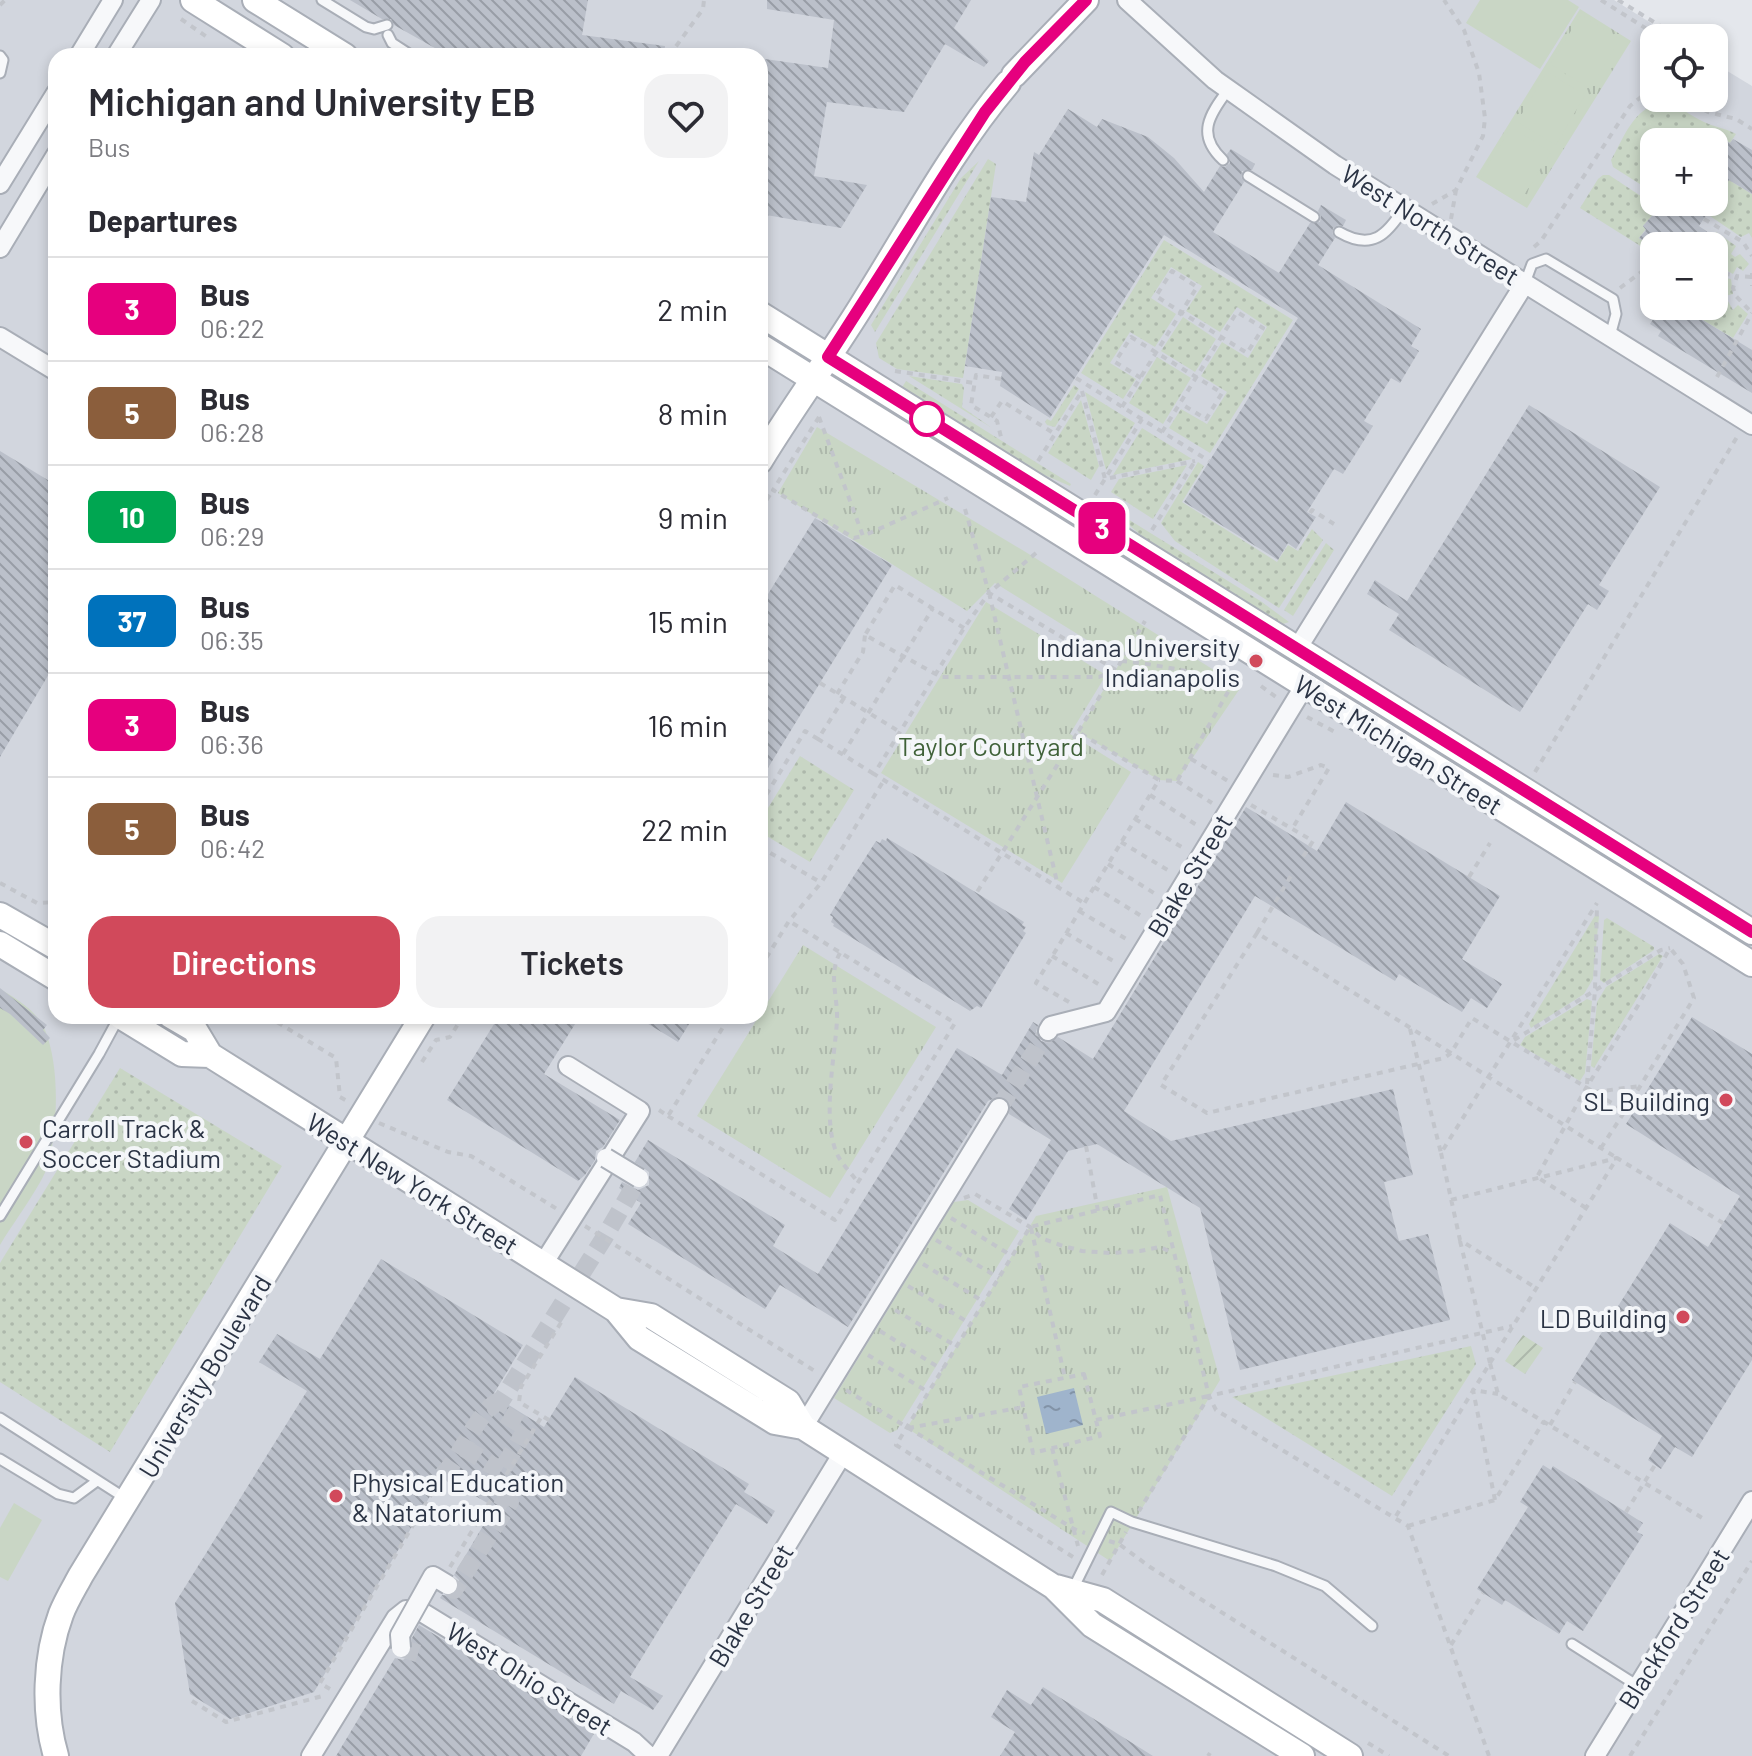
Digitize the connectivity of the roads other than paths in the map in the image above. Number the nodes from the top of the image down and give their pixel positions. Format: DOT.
graph roads {
  1 [pos="113,0"];
  2 [pos="151,0"];
  3 [pos="193,0"];
  4 [pos="255,0"];
  5 [pos="322,0"];
  6 [pos="1086,0"];
  7 [pos="1127,0"];
  8 [pos="84,48"];
  9 [pos="121,48"];
  10 [pos="269,48"];
  11 [pos="332,48"];
  12 [pos="400,48"];
  13 [pos="0,56"];
  14 [pos="0,73"];
  15 [pos="1228,90"];
  16 [pos="48,106"];
  17 [pos="1223,160"];
  18 [pos="48,168"];
  19 [pos="1248,176"];
  20 [pos="0,184"];
  21 [pos="1404,208"];
  22 [pos="1314,217"];
  23 [pos="1339,232"];
  24 [pos="0,248"];
  25 [pos="1525,283"];
  26 [pos="768,319"];
  27 [pos="1610,336"];
  28 [pos="0,337"];
  29 [pos="768,351"];
  30 [pos="828,357"];
  31 [pos="48,366"];
  32 [pos="812,379"];
  33 [pos="1750,423"];
  34 [pos="768,448"];
  35 [pos="1297,649"];
  36 [pos="1305,685"];
  37 [pos="1354,685"];
  38 [pos="1340,707"];
  39 [pos="0,915"];
  40 [pos="1752,932"];
  41 [pos="48,942"];
  42 [pos="0,944"];
  43 [pos="1752,964"];
  44 [pos="48,973"];
  45 [pos="115,1024"];
  46 [pos="133,1024"];
  47 [pos="185,1024"];
  48 [pos="418,1024"];
  49 [pos="1048,1031"];
  50 [pos="210,1055"];
  51 [pos="568,1066"];
  52 [pos="999,1108"];
  53 [pos="346,1141"];
  54 [pos="606,1158"];
  55 [pos="639,1178"];
  56 [pos="0,1216"];
  57 [pos="543,1264"];
  58 [pos="0,1418"];
  59 [pos="803,1427"];
  60 [pos="843,1453"];
  61 [pos="0,1459"];
  62 [pos="97,1481"];
  63 [pos="127,1500"];
  64 [pos="1752,1501"];
  65 [pos="447,1579"];
  66 [pos="1062,1589"];
  67 [pos="1372,1626"];
  68 [pos="1572,1644"];
  69 [pos="401,1648"];
  70 [pos="1638,1686"];
  71 [pos="56,1756"];
  72 [pos="311,1756"];
  73 [pos="649,1756"];
  74 [pos="658,1756"];
  75 [pos="1302,1756"];
  76 [pos="1350,1756"];
  77 [pos="1595,1756"];
  1 -- 8 [label="street"];
  2 -- 9 [label="street"];
  3 -- 10 [label="main road"];
  4 -- 11 [label="main road"];
  5 -- 12 [label="lane"];
  6 -- 30 [label="main road"];
  7 -- 15 [label="street, West North Street"];
  13 -- 14 [label="lane"];
  15 -- 17 [label="lane"];
  15 -- 21 [label="street, West North Street"];
  16 -- 20 [label="street"];
  18 -- 24 [label="street"];
  19 -- 22 [label="lane"];
  21 -- 23 [label="lane"];
  21 -- 25 [label="street, West North Street"];
  25 -- 27 [label="street, West North Street"];
  25 -- 27 [label="lane"];
  25 -- 35 [label="street"];
  26 -- 30 [label="main road, West Michigan Street"];
  27 -- 33 [label="street, West North Street"];
  28 -- 31 [label="street"];
  29 -- 32 [label="main road, West Michigan Street"];
  30 -- 32 [label="main road"];
  30 -- 35 [label="main road, West Michigan Street"];
  32 -- 34 [label="main road"];
  32 -- 36 [label="main road, West Michigan Street"];
  35 -- 37 [label="main road, West Michigan Street"];
  36 -- 38 [label="main road, West Michigan Street"];
  36 -- 49 [label="street, Blake Street"];
  37 -- 38 [label="lane"];
  37 -- 40 [label="main road, West Michigan Street"];
  38 -- 43 [label="main road, West Michigan Street"];
  39 -- 41 [label="main road"];
  42 -- 44 [label="main road"];
  45 -- 56 [label="lane"];
  46 -- 50 [label="main road, West New York Street"];
  47 -- 50 [label="main road, West New York Street"];
  48 -- 53 [label="main road, University Boulevard"];
  50 -- 53 [label="main road, West New York Street"];
  51 -- 57 [label="street"];
  52 -- 59 [label="street"];
  53 -- 57 [label="main road, West New York Street"];
  53 -- 63 [label="main road, University Boulevard"];
  54 -- 55 [label="street, bridge"];
  57 -- 59 [label="main road, West New York Street"];
  58 -- 62 [label="lane"];
  59 -- 60 [label="main road, West New York Street"];
  60 -- 66 [label="main road, West New York Street"];
  60 -- 74 [label="street, Blake Street"];
  61 -- 62 [label="lane"];
  62 -- 63 [label="lane"];
  63 -- 71 [label="main road, University Boulevard"];
  64 -- 70 [label="street, Blackford Street"];
  65 -- 69 [label="street, bridge"];
  66 -- 67 [label="lane"];
  66 -- 75 [label="main road, West New York Street"];
  66 -- 76 [label="main road, West New York Street"];
  68 -- 70 [label="lane"];
  70 -- 77 [label="street, Blackford Street"];
  72 -- 73 [label="street, West Ohio Street"];
}
